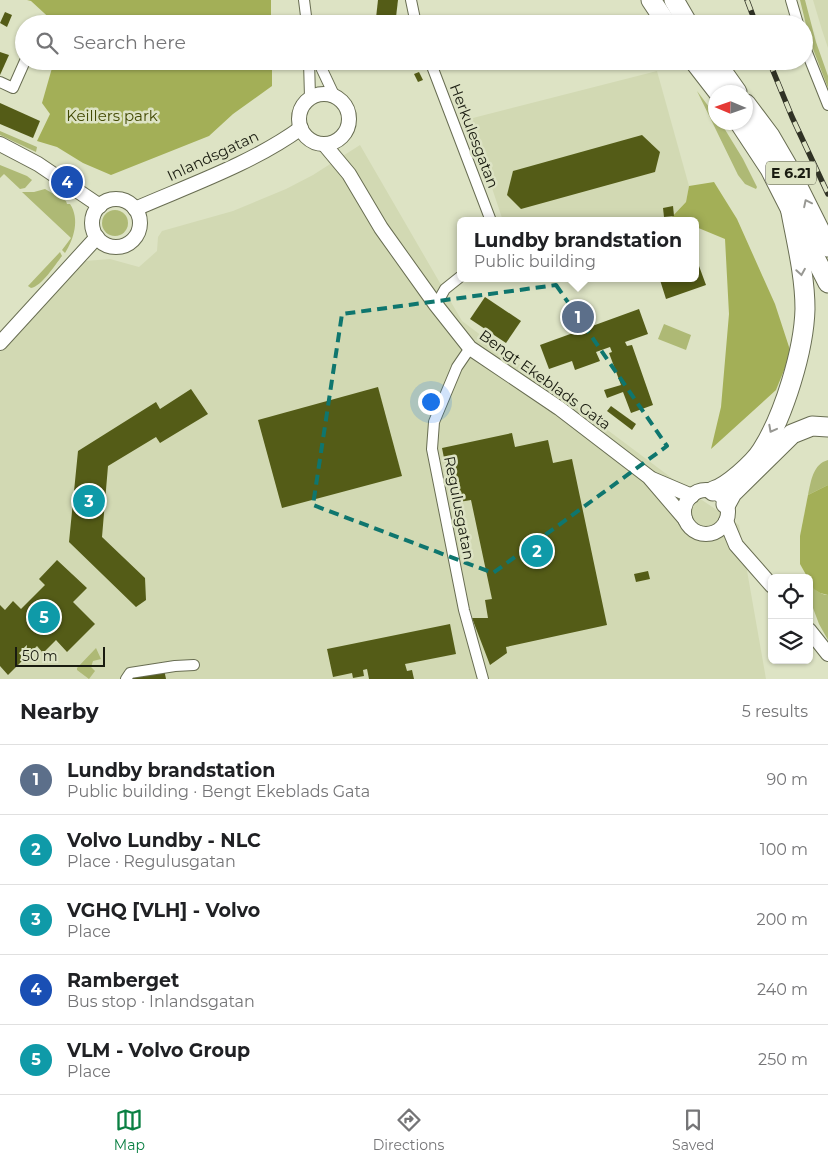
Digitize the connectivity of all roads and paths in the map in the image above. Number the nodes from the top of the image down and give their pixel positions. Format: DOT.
graph roads {
  1 [pos="304,0"];
  2 [pos="411,0"];
  3 [pos="651,0"];
  4 [pos="674,0"];
  5 [pos="791,0"];
  6 [pos="306,15"];
  7 [pos="414,15"];
  8 [pos="661,15"];
  9 [pos="683,15"];
  10 [pos="795,15"];
  11 [pos="813,68"];
  12 [pos="21,70"];
  13 [pos="309,70"];
  14 [pos="322,70"];
  15 [pos="433,70"];
  16 [pos="701,70"];
  17 [pos="721,70"];
  18 [pos="0,82"];
  19 [pos="713,85"];
  20 [pos="732,85"];
  21 [pos="334,95"];
  22 [pos="310,97"];
  23 [pos="828,105"];
  24 [pos="753,113"];
  25 [pos="300,128"];
  26 [pos="744,130"];
  27 [pos="342,137"];
  28 [pos="0,144"];
  29 [pos="324,144"];
  30 [pos="350,174"];
  31 [pos="100,206"];
  32 [pos="790,207"];
  33 [pos="135,209"];
  34 [pos="489,217"];
  35 [pos="97,237"];
  36 [pos="828,247"];
  37 [pos="457,279"];
  38 [pos="828,283"];
  39 [pos="436,305"];
  40 [pos="0,343"];
  41 [pos="470,348"];
  42 [pos="828,427"];
  43 [pos="649,477"];
  44 [pos="692,496"];
  45 [pos="722,505"];
  46 [pos="685,519"];
  47 [pos="715,532"];
  48 [pos="736,545"];
  49 [pos="768,581"];
  50 [pos="813,634"];
  51 [pos="828,654"];
  52 [pos="194,665"];
  53 [pos="126,679"];
  54 [pos="483,679"];
  1 -- 6 [label="street"];
  2 -- 7 [label="street"];
  3 -- 8 [label="highway"];
  4 -- 9 [label="highway"];
  5 -- 10 [label="street"];
  11 -- 23 [label="street"];
  12 -- 18 [label="street"];
  13 -- 22 [label="street"];
  14 -- 21 [label="street"];
  15 -- 34 [label="street, Herkulesgatan"];
  16 -- 19 [label="highway"];
  17 -- 20 [label="highway"];
  21 -- 22 [label="street"];
  21 -- 27 [label="street"];
  22 -- 25 [label="street"];
  36 -- 24 [label="highway, E 6.21, one-way"];
  25 -- 29 [label="street"];
  25 -- 33 [label="street, Inlandsgatan"];
  26 -- 32 [label="highway, E 6.21"];
  27 -- 29 [label="street"];
  27 -- 30 [label="street, Bengt Ekeblads Gata"];
  28 -- 31 [label="street"];
  29 -- 30 [label="street, Bengt Ekeblads Gata"];
  30 -- 39 [label="street, Bengt Ekeblads Gata"];
  31 -- 33 [label="street"];
  31 -- 35 [label="street"];
  32 -- 38 [label="highway, E 6.21"];
  32 -- 45 [label="highway, one-way"];
  33 -- 35 [label="street"];
  35 -- 40 [label="street"];
  37 -- 39 [label="street"];
  39 -- 41 [label="street, Bengt Ekeblads Gata"];
  41 -- 43 [label="street, Bengt Ekeblads Gata"];
  41 -- 54 [label="street, Regulusgatan"];
  42 -- 45 [label="highway"];
  43 -- 44 [label="street, Bengt Ekeblads Gata"];
  43 -- 46 [label="street, Bengt Ekeblads Gata"];
  44 -- 45 [label="street"];
  44 -- 46 [label="street"];
  45 -- 47 [label="street"];
  45 -- 48 [label="street, Bengt Ekeblads Gata"];
  46 -- 47 [label="street, Bengt Ekeblads Gata"];
  47 -- 48 [label="street, Bengt Ekeblads Gata"];
  48 -- 49 [label="street, Bengt Ekeblads Gata"];
  50 -- 51 [label="street"];
  52 -- 53 [label="street"];
}
